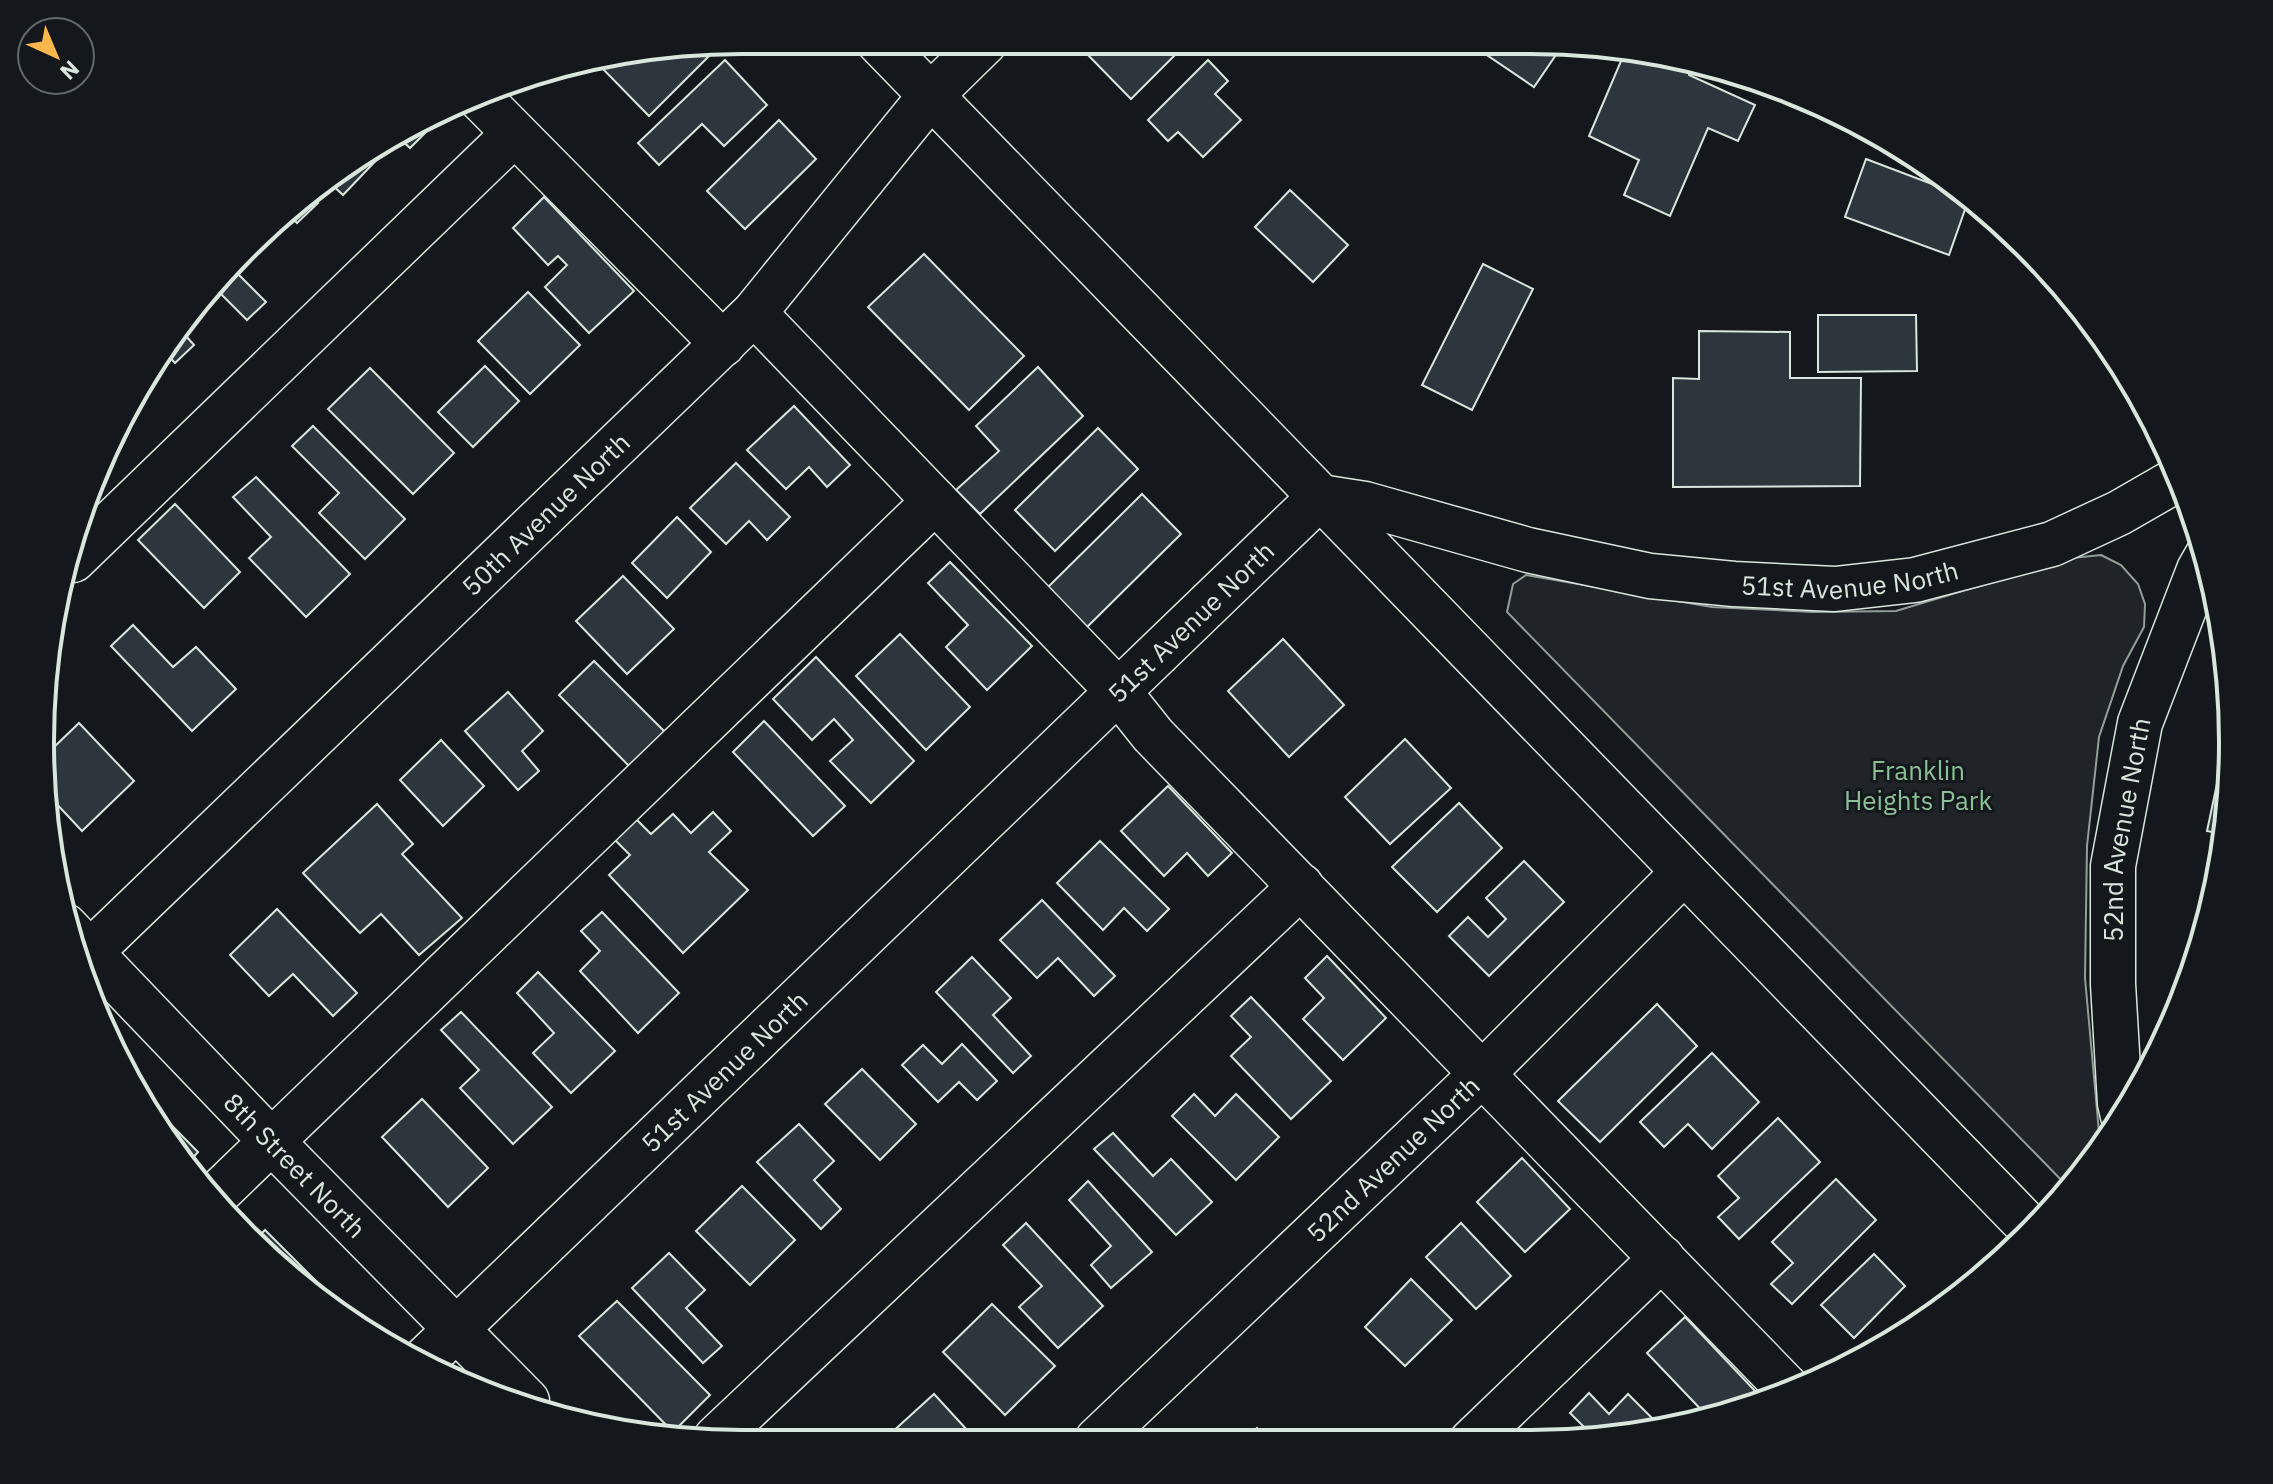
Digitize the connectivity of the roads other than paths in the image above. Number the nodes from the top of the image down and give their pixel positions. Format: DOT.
graph roads {
  1 [pos="891,54"];
  2 [pos="973,54"];
  3 [pos="931,95"];
  4 [pos="485,104"];
  5 [pos="514,134"];
  6 [pos="754,313"];
  7 [pos="723,344"];
  8 [pos="2169,484"];
  9 [pos="1320,497"];
  10 [pos="935,501"];
  11 [pos="81,553"];
  12 [pos="2198,573"];
  13 [pos="1118,691"];
  14 [pos="1684,872"];
  15 [pos="1301,886"];
  16 [pos="84,941"];
  17 [pos="90,959"];
  18 [pos="1483,1073"];
  19 [pos="2120,1098"];
  20 [pos="272,1142"];
  21 [pos="221,1191"];
  22 [pos="2024,1221"];
  23 [pos="1662,1258"];
  24 [pos="457,1329"];
  25 [pos="430,1355"];
  26 [pos="1782,1382"];
  27 [pos="518,1392"];
  28 [pos="725,1430"];
  29 [pos="1108,1430"];
  30 [pos="1483,1430"];
  1 -- 3 [label="street"];
  2 -- 3 [label="street, 50th Avenue North"];
  3 -- 6 [label="street, 50th Avenue North"];
  3 -- 9 [label="street"];
  4 -- 5 [label="street"];
  5 -- 7 [label="street"];
  5 -- 11 [label="street"];
  6 -- 7 [label="street, 50th Avenue North"];
  6 -- 10 [label="street"];
  7 -- 16 [label="street, 50th Avenue North"];
  8 -- 9 [label="street, 51st Avenue North"];
  9 -- 13 [label="street, 51st Avenue North"];
  9 -- 14 [label="street"];
  10 -- 13 [label="street"];
  10 -- 20 [label="street"];
  12 -- 19 [label="street, 52nd Avenue North"];
  13 -- 15 [label="street"];
  13 -- 24 [label="street, 51st Avenue North"];
  14 -- 18 [label="street, 52nd Avenue North"];
  14 -- 22 [label="street"];
  15 -- 18 [label="street"];
  15 -- 28 [label="street"];
  17 -- 20 [label="street, 8th Street North"];
  18 -- 23 [label="street"];
  18 -- 29 [label="street, 52nd Avenue North"];
  20 -- 21 [label="street"];
  20 -- 24 [label="street, 8th Street North"];
  23 -- 26 [label="street"];
  23 -- 30 [label="street"];
  24 -- 25 [label="street, 51st Avenue North"];
  24 -- 27 [label="street, 8th Street North"];
}
